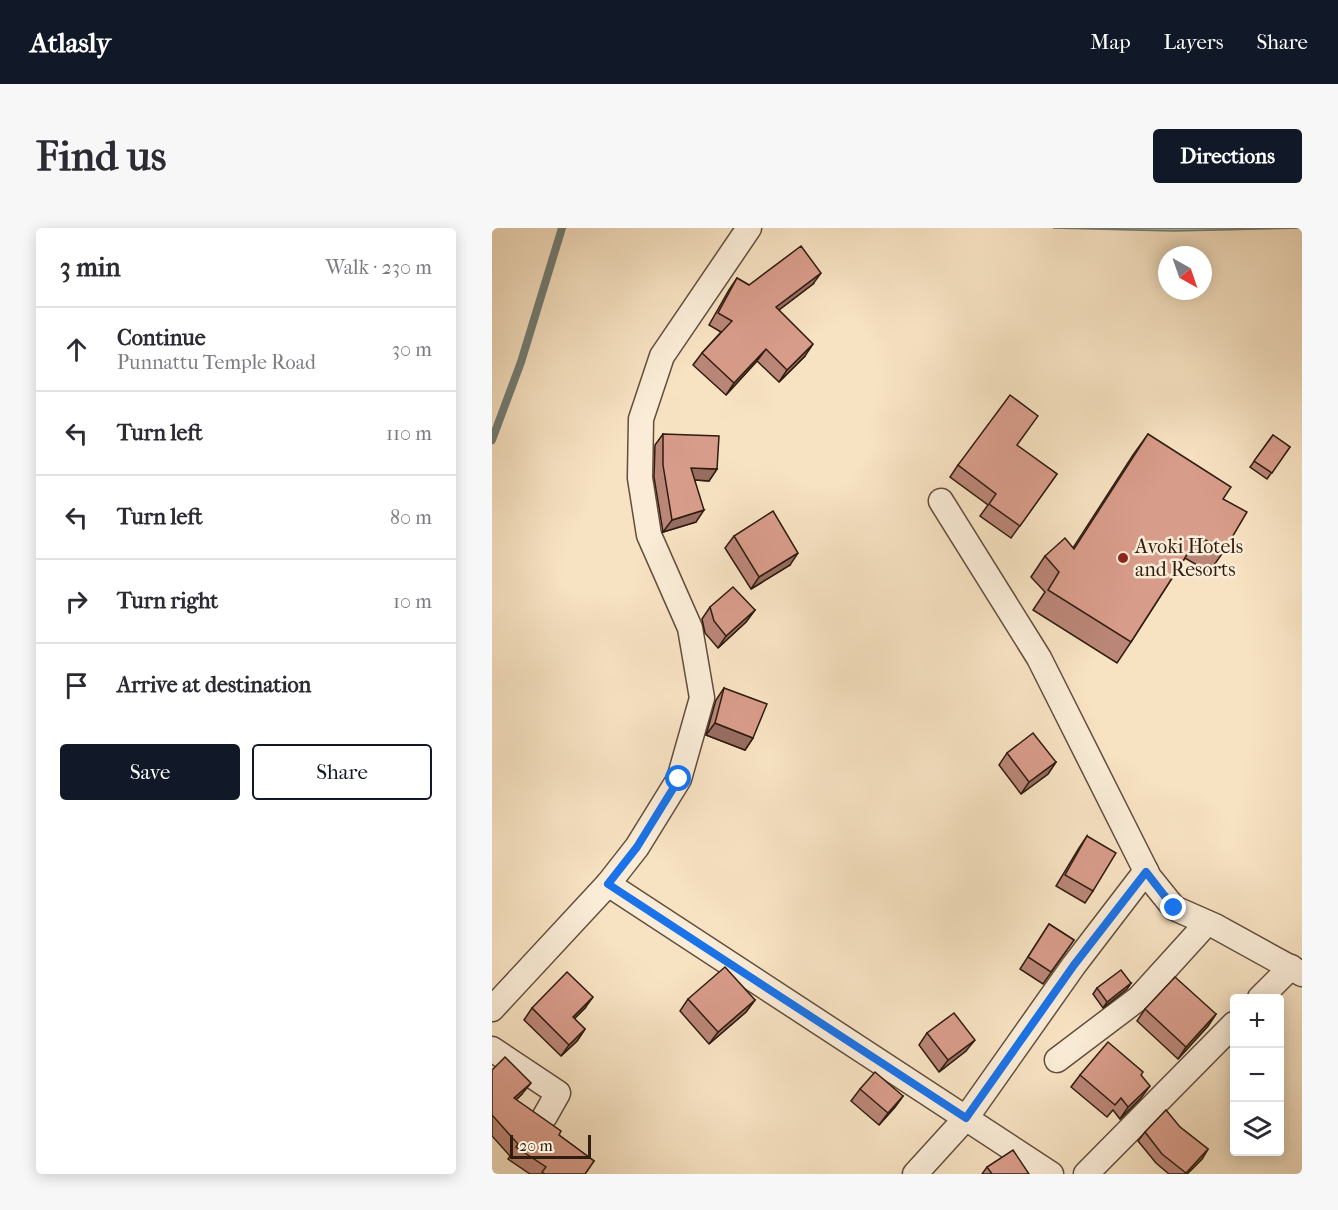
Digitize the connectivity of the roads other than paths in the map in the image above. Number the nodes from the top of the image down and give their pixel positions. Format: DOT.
graph roads {
  1 [pos="750,228"];
  2 [pos="941,501"];
  3 [pos="1146,872"];
  4 [pos="608,884"];
  5 [pos="1207,923"];
  6 [pos="1297,970"];
  7 [pos="1266,994"];
  8 [pos="492,1009"];
  9 [pos="1230,1028"];
  10 [pos="492,1049"];
  11 [pos="1057,1060"];
  12 [pos="545,1116"];
  13 [pos="966,1118"];
  14 [pos="915,1174"];
  15 [pos="1051,1174"];
  16 [pos="1086,1174"];
  1 -- 4 [label="street"];
  2 -- 3 [label="street"];
  3 -- 5 [label="street"];
  3 -- 13 [label="street"];
  4 -- 8 [label="street"];
  4 -- 13 [label="street"];
  5 -- 6 [label="street"];
  5 -- 11 [label="street"];
  6 -- 7 [label="street"];
  9 -- 16 [label="street"];
  10 -- 12 [label="street"];
  13 -- 14 [label="street"];
  13 -- 15 [label="street"];
}
